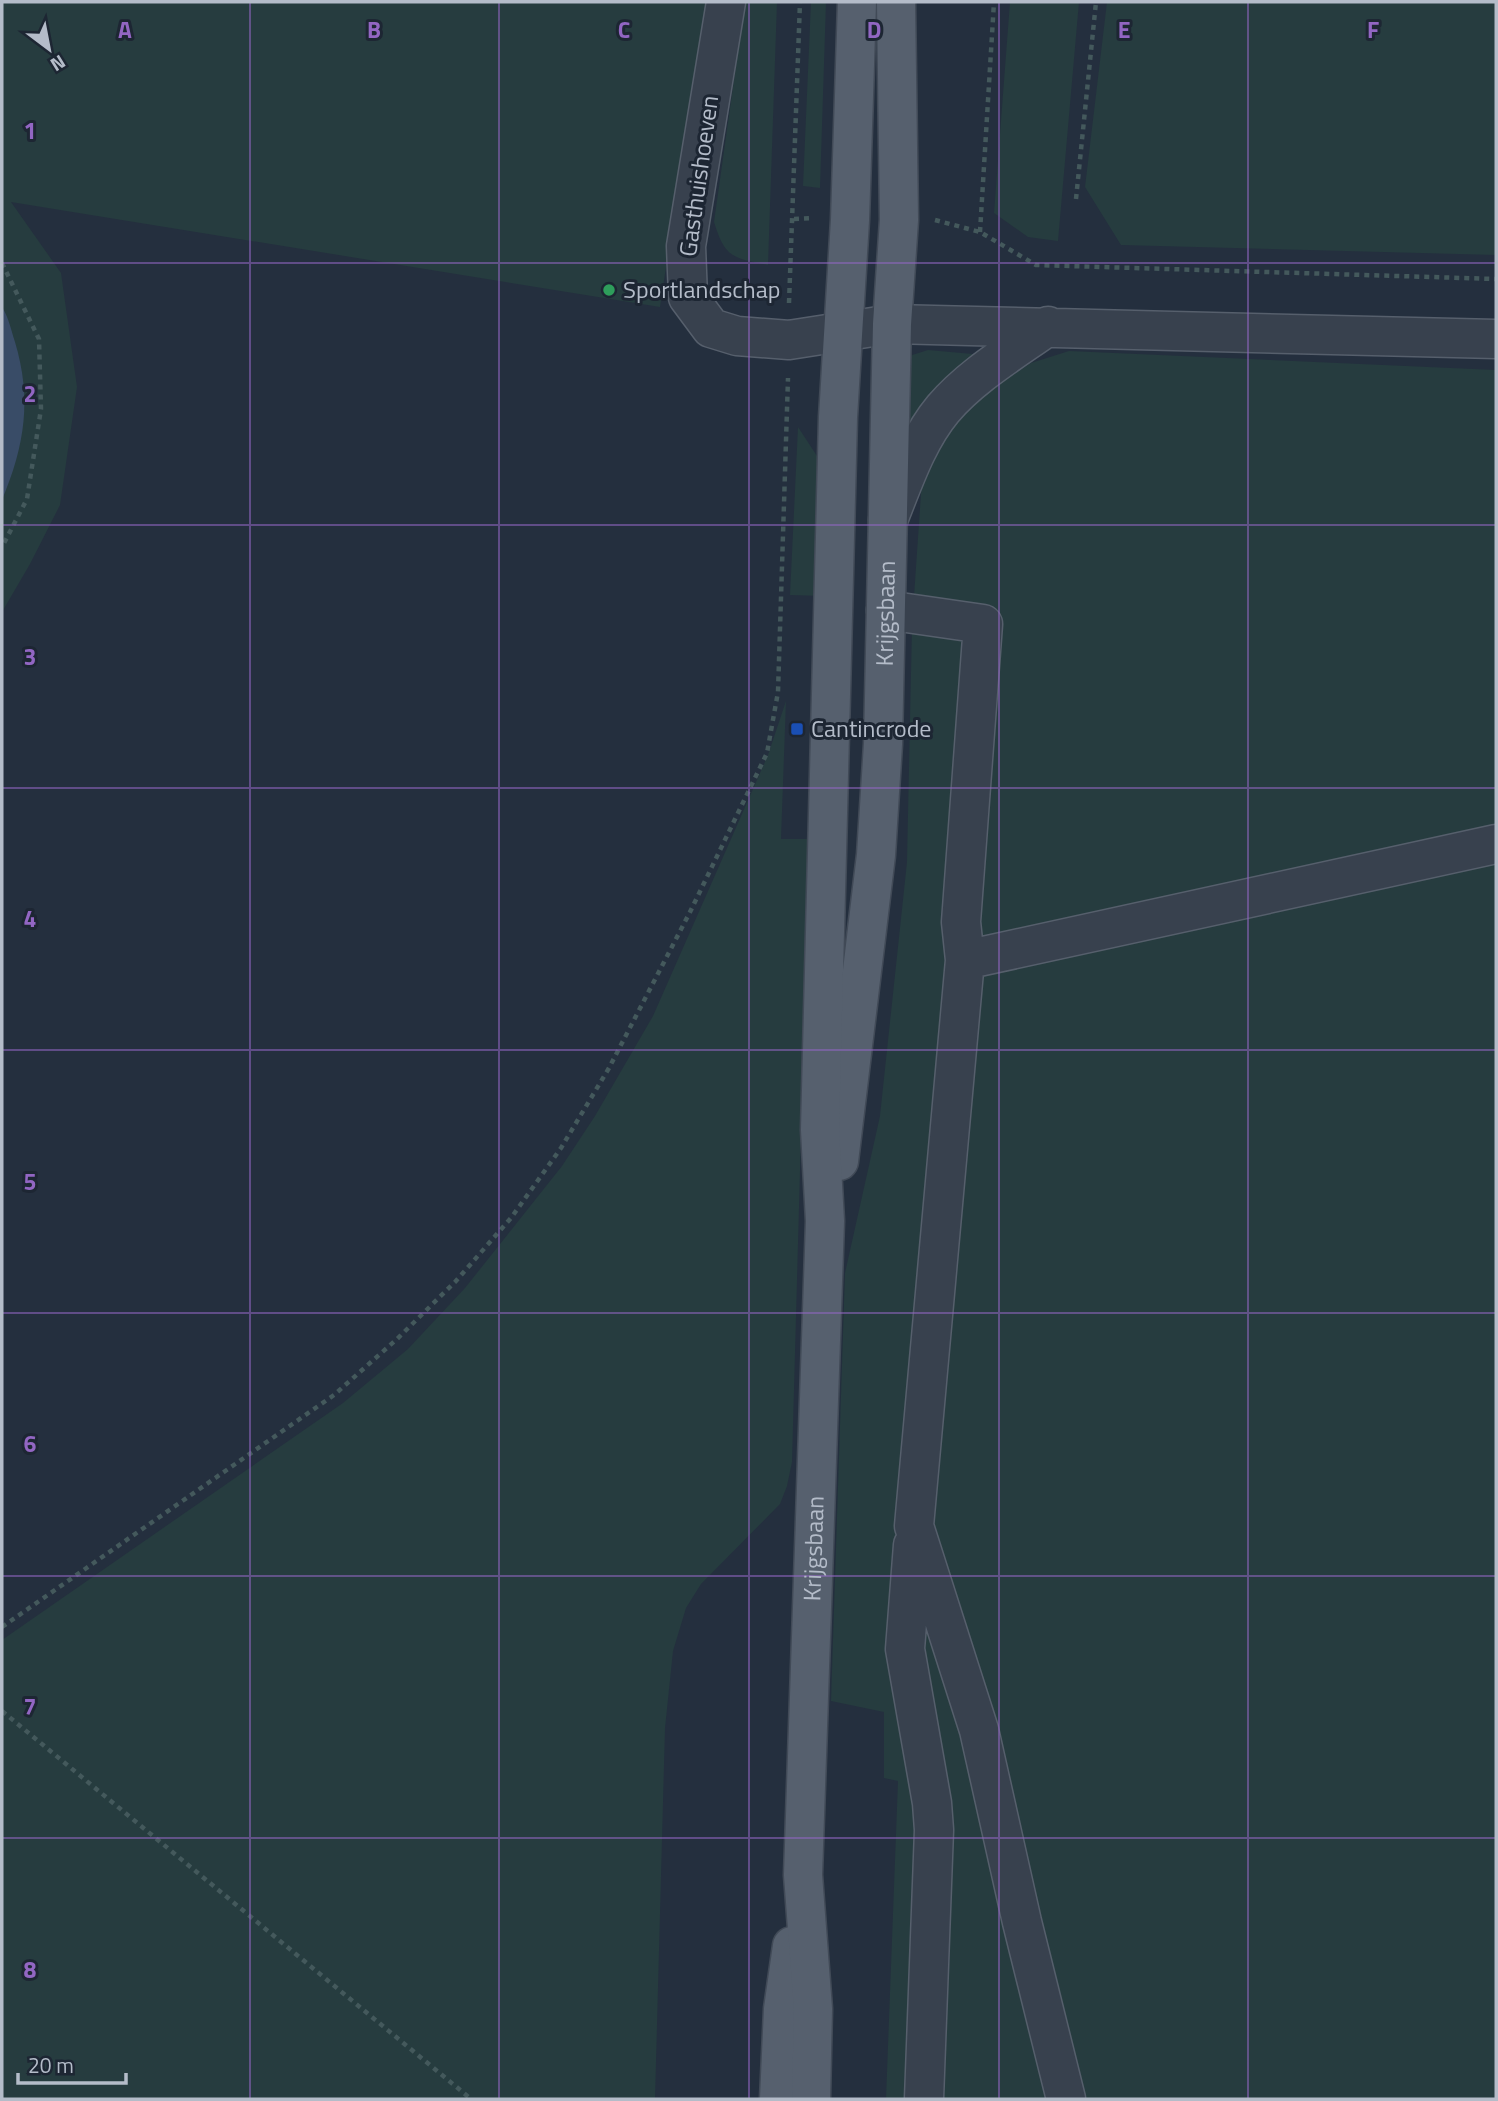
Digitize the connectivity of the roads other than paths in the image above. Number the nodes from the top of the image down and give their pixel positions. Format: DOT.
graph roads {
  1 [pos="726,2"];
  2 [pos="857,2"];
  3 [pos="896,2"];
  4 [pos="892,324"];
  5 [pos="1048,327"];
  6 [pos="842,332"];
  7 [pos="1496,338"];
  8 [pos="888,522"];
  9 [pos="886,610"];
  10 [pos="1496,844"];
  11 [pos="965,960"];
  12 [pos="825,1221"];
  13 [pos="914,1525"];
  14 [pos="803,1875"];
  15 [pos="779,2099"];
  16 [pos="811,2099"];
  17 [pos="923,2099"];
  18 [pos="1066,2099"];
  1 -- 6 [label="street, Gasthuishoeven"];
  2 -- 6 [label="main road, Krijgsbaan"];
  3 -- 4 [label="main road, Krijgsbaan"];
  4 -- 5 [label="street, Gasthuishoeven"];
  4 -- 6 [label="street, Gasthuishoeven"];
  4 -- 8 [label="main road, Krijgsbaan"];
  5 -- 7 [label="street, Gasthuishoeven"];
  5 -- 8 [label="street"];
  6 -- 12 [label="main road, Krijgsbaan"];
  8 -- 9 [label="main road, Krijgsbaan"];
  9 -- 11 [label="street"];
  9 -- 12 [label="main road, Krijgsbaan"];
  10 -- 11 [label="street"];
  11 -- 13 [label="street"];
  12 -- 14 [label="main road, Krijgsbaan"];
  13 -- 17 [label="street"];
  13 -- 18 [label="street"];
  14 -- 15 [label="main road, Krijgsbaan"];
  14 -- 16 [label="main road, Krijgsbaan"];
}
